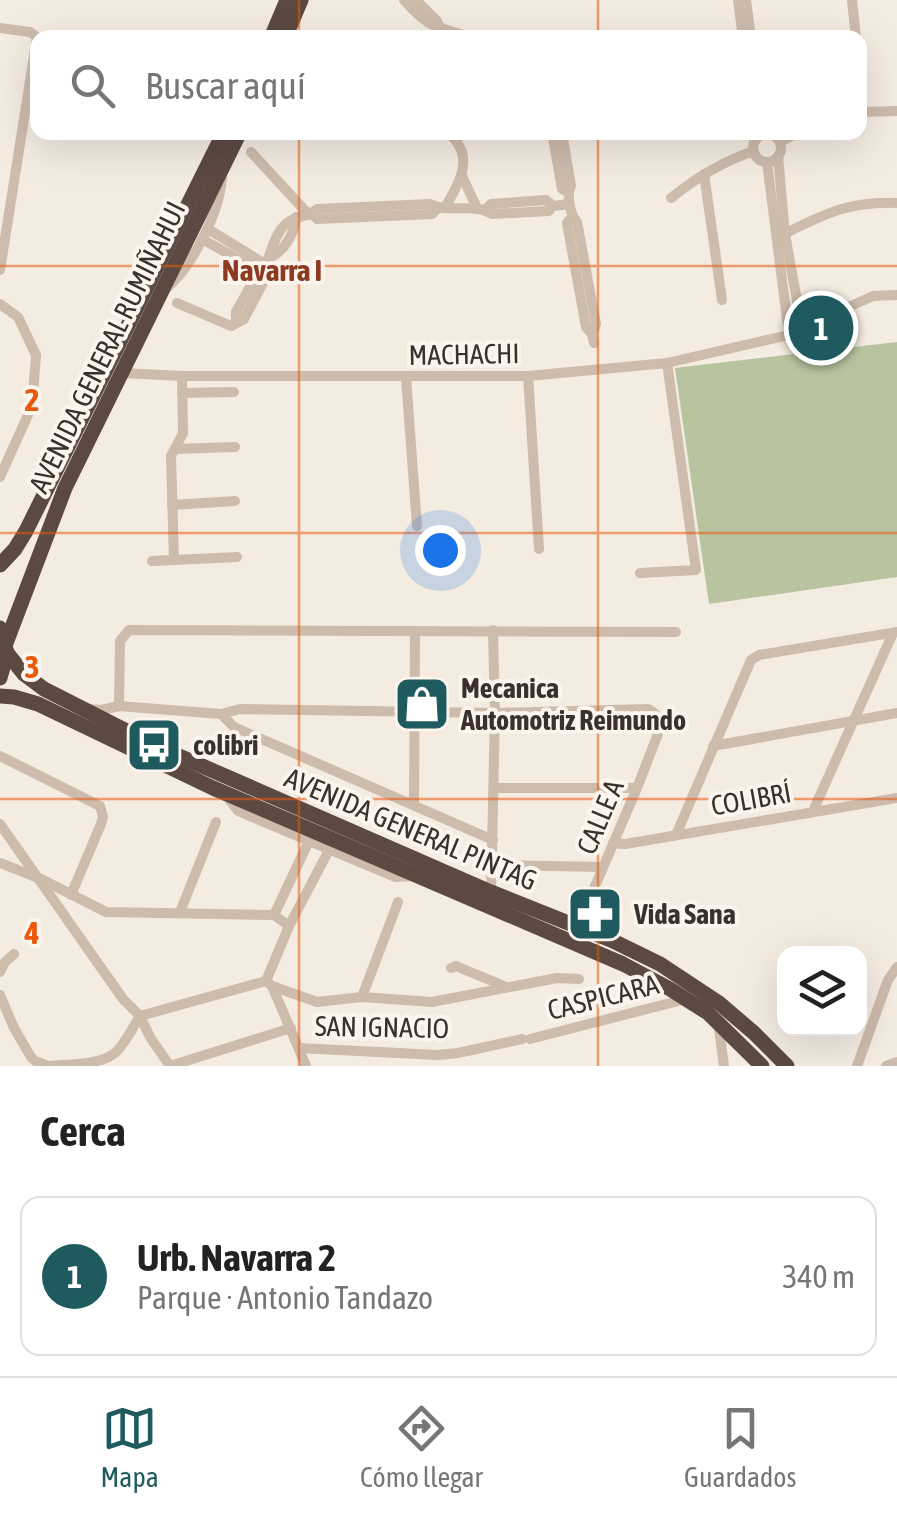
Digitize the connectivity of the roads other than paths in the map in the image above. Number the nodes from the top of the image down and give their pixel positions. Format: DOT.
graph roads {
  1 [pos="286,0"];
  2 [pos="301,0"];
  3 [pos="404,0"];
  4 [pos="416,0"];
  5 [pos="738,0"];
  6 [pos="746,0"];
  7 [pos="852,0"];
  8 [pos="0,28"];
  9 [pos="440,28"];
  10 [pos="275,30"];
  11 [pos="288,30"];
  12 [pos="443,30"];
  13 [pos="743,30"];
  14 [pos="751,30"];
  15 [pos="855,30"];
  16 [pos="30,32"];
  17 [pos="30,81"];
  18 [pos="897,111"];
  19 [pos="867,112"];
  20 [pos="220,140"];
  21 [pos="236,140"];
  22 [pos="454,140"];
  23 [pos="553,140"];
  24 [pos="563,140"];
  25 [pos="757,140"];
  26 [pos="778,140"];
  27 [pos="784,140"];
  28 [pos="780,142"];
  29 [pos="754,151"];
  30 [pos="252,152"];
  31 [pos="778,156"];
  32 [pos="767,162"];
  33 [pos="0,165"];
  34 [pos="16,168"];
  35 [pos="222,170"];
  36 [pos="704,174"];
  37 [pos="462,176"];
  38 [pos="569,198"];
  39 [pos="671,198"];
  40 [pos="897,203"];
  41 [pos="441,208"];
  42 [pos="481,209"];
  43 [pos="311,214"];
  44 [pos="205,234"];
  45 [pos="780,236"];
  46 [pos="265,266"];
  47 [pos="0,270"];
  48 [pos="163,290"];
  49 [pos="897,296"];
  50 [pos="722,300"];
  51 [pos="177,303"];
  52 [pos="0,304"];
  53 [pos="798,307"];
  54 [pos="785,310"];
  55 [pos="835,313"];
  56 [pos="803,334"];
  57 [pos="789,335"];
  58 [pos="823,337"];
  59 [pos="593,338"];
  60 [pos="666,363"];
  61 [pos="121,374"];
  62 [pos="182,376"];
  63 [pos="528,376"];
  64 [pos="406,378"];
  65 [pos="234,392"];
  66 [pos="182,393"];
  67 [pos="235,447"];
  68 [pos="175,449"];
  69 [pos="0,477"];
  70 [pos="236,501"];
  71 [pos="172,505"];
  72 [pos="417,526"];
  73 [pos="540,549"];
  74 [pos="237,557"];
  75 [pos="174,560"];
  76 [pos="152,561"];
  77 [pos="0,565"];
  78 [pos="640,573"];
  79 [pos="493,630"];
  80 [pos="415,631"];
  81 [pos="676,632"];
  82 [pos="895,632"];
  83 [pos="4,641"];
  84 [pos="0,678"];
  85 [pos="0,696"];
  86 [pos="118,706"];
  87 [pos="81,708"];
  88 [pos="413,712"];
  89 [pos="496,712"];
  90 [pos="897,713"];
  91 [pos="221,714"];
  92 [pos="853,720"];
  93 [pos="713,746"];
  94 [pos="0,756"];
  95 [pos="494,788"];
  96 [pos="637,788"];
  97 [pos="224,793"];
  98 [pos="897,798"];
  99 [pos="414,804"];
  100 [pos="813,810"];
  101 [pos="216,822"];
  102 [pos="0,824"];
  103 [pos="676,835"];
  104 [pos="493,840"];
  105 [pos="309,841"];
  106 [pos="614,843"];
  107 [pos="329,850"];
  108 [pos="0,863"];
  109 [pos="492,865"];
  110 [pos="603,867"];
  111 [pos="418,876"];
  112 [pos="40,879"];
  113 [pos="491,892"];
  114 [pos="71,896"];
  115 [pos="398,902"];
  116 [pos="180,912"];
  117 [pos="274,916"];
  118 [pos="289,926"];
  119 [pos="578,926"];
  120 [pos="14,954"];
  121 [pos="452,968"];
  122 [pos="897,968"];
  123 [pos="0,972"];
  124 [pos="578,979"];
  125 [pos="269,983"];
  126 [pos="504,987"];
  127 [pos="0,996"];
  128 [pos="362,997"];
  129 [pos="687,999"];
  130 [pos="140,1016"];
  131 [pos="718,1022"];
  132 [pos="291,1028"];
  133 [pos="526,1039"];
  134 [pos="300,1048"];
  135 [pos="897,1062"];
  136 [pos="49,1066"];
  137 [pos="170,1066"];
  138 [pos="306,1066"];
  139 [pos="724,1066"];
  140 [pos="762,1066"];
  141 [pos="788,1066"];
  142 [pos="857,1066"];
  143 [pos="886,1066"];
  1 -- 10 [label="highway"];
  2 -- 11 [label="highway"];
  3 -- 9 [label="street"];
  4 -- 9 [label="street"];
  5 -- 13 [label="street"];
  6 -- 14 [label="street"];
  7 -- 15 [label="street"];
  8 -- 16 [label="street"];
  9 -- 12 [label="street"];
  17 -- 34 [label="street"];
  18 -- 19 [label="street"];
  20 -- 77 [label="highway, AVENIDA GENERAL RUMIÑAHUI"];
  21 -- 35 [label="highway, AVENIDA GENERAL RUMIÑAHUI"];
  22 -- 37 [label="street"];
  23 -- 38 [label="street"];
  24 -- 38 [label="street"];
  25 -- 29 [label="street"];
  26 -- 28 [label="street"];
  27 -- 28 [label="street"];
  28 -- 31 [label="street"];
  29 -- 32 [label="street"];
  29 -- 36 [label="street"];
  30 -- 43 [label="street"];
  31 -- 32 [label="street"];
  31 -- 45 [label="street"];
  32 -- 45 [label="street"];
  33 -- 34 [label="street"];
  34 -- 47 [label="street"];
  35 -- 44 [label="street"];
  35 -- 48 [label="highway, AVENIDA GENERAL RUMIÑAHUI"];
  36 -- 39 [label="street"];
  36 -- 50 [label="street"];
  37 -- 41 [label="street"];
  37 -- 42 [label="street"];
  38 -- 42 [label="street"];
  38 -- 59 [label="street"];
  40 -- 45 [label="street"];
  41 -- 42 [label="street"];
  41 -- 43 [label="street"];
  43 -- 46 [label="street"];
  44 -- 46 [label="street"];
  44 -- 48 [label="street"];
  45 -- 53 [label="street"];
  45 -- 54 [label="street"];
  46 -- 51 [label="street"];
  48 -- 61 [label="highway, AVENIDA GENERAL RUMIÑAHUI"];
  49 -- 55 [label="street"];
  52 -- 69 [label="street"];
  53 -- 54 [label="street"];
  53 -- 56 [label="street"];
  54 -- 57 [label="street"];
  56 -- 57 [label="street, MACHACHI"];
  56 -- 58 [label="street, MACHACHI"];
  57 -- 60 [label="street, MACHACHI"];
  60 -- 63 [label="street, MACHACHI"];
  60 -- 78 [label="street"];
  61 -- 62 [label="street, MACHACHI"];
  61 -- 83 [label="highway, AVENIDA GENERAL RUMIÑAHUI"];
  62 -- 64 [label="street, MACHACHI"];
  62 -- 66 [label="street"];
  63 -- 64 [label="street, MACHACHI"];
  63 -- 73 [label="street"];
  64 -- 72 [label="street"];
  65 -- 66 [label="street"];
  66 -- 68 [label="street"];
  67 -- 68 [label="street"];
  68 -- 71 [label="street"];
  70 -- 71 [label="street"];
  71 -- 75 [label="street"];
  74 -- 75 [label="street"];
  75 -- 76 [label="street"];
  79 -- 80 [label="street"];
  79 -- 81 [label="street"];
  79 -- 89 [label="street"];
  80 -- 86 [label="street"];
  80 -- 88 [label="street"];
  82 -- 92 [label="street"];
  82 -- 93 [label="street"];
  83 -- 84 [label="highway, AVENIDA GENERAL RUMIÑAHUI"];
  83 -- 87 [label="highway, AVENIDA GENERAL PINTAG"];
  85 -- 97 [label="highway, AVENIDA GENERAL PINTAG"];
  86 -- 87 [label="street"];
  86 -- 91 [label="street"];
  87 -- 113 [label="highway, AVENIDA GENERAL PINTAG"];
  88 -- 89 [label="street"];
  88 -- 91 [label="street"];
  88 -- 99 [label="street"];
  89 -- 95 [label="street"];
  89 -- 96 [label="street, CALLE A"];
  90 -- 92 [label="street"];
  91 -- 99 [label="street"];
  92 -- 93 [label="street"];
  92 -- 100 [label="street"];
  93 -- 103 [label="street"];
  94 -- 114 [label="street"];
  95 -- 96 [label="street"];
  95 -- 104 [label="street"];
  96 -- 106 [label="street, CALLE A"];
  97 -- 105 [label="street"];
  97 -- 111 [label="highway, AVENIDA GENERAL PINTAG"];
  98 -- 100 [label="street, COLIBRÍ"];
  99 -- 104 [label="street"];
  100 -- 103 [label="street, COLIBRÍ"];
  101 -- 116 [label="street"];
  102 -- 112 [label="street"];
  103 -- 106 [label="street, COLIBRÍ"];
  104 -- 109 [label="street"];
  105 -- 107 [label="street"];
  105 -- 117 [label="street"];
  106 -- 110 [label="street, CALLE A"];
  107 -- 111 [label="street"];
  107 -- 118 [label="street"];
  108 -- 112 [label="street"];
  109 -- 110 [label="street"];
  109 -- 113 [label="street"];
  110 -- 119 [label="street, CALLE A"];
  111 -- 129 [label="highway, AVENIDA GENERAL PINTAG"];
  112 -- 114 [label="street"];
  112 -- 130 [label="street"];
  113 -- 119 [label="highway, AVENIDA GENERAL PINTAG"];
  114 -- 116 [label="street"];
  115 -- 128 [label="street"];
  116 -- 117 [label="street"];
  117 -- 118 [label="street"];
  118 -- 125 [label="street"];
  119 -- 141 [label="highway, AVENIDA GENERAL PINTAG"];
  120 -- 123 [label="street"];
  121 -- 126 [label="street"];
  122 -- 142 [label="street"];
  124 -- 126 [label="street"];
  125 -- 128 [label="street"];
  125 -- 130 [label="street"];
  125 -- 132 [label="street"];
  126 -- 128 [label="street"];
  127 -- 136 [label="street"];
  129 -- 131 [label="highway, AVENIDA GENERAL PINTAG"];
  129 -- 133 [label="street, CASPICARA"];
  130 -- 136 [label="street"];
  130 -- 137 [label="street"];
  131 -- 139 [label="street"];
  131 -- 140 [label="highway, AVENIDA GENERAL PINTAG"];
  132 -- 134 [label="street"];
  132 -- 137 [label="street"];
  133 -- 134 [label="street, SAN IGNACIO"];
  134 -- 138 [label="street"];
  135 -- 143 [label="street"];
}
